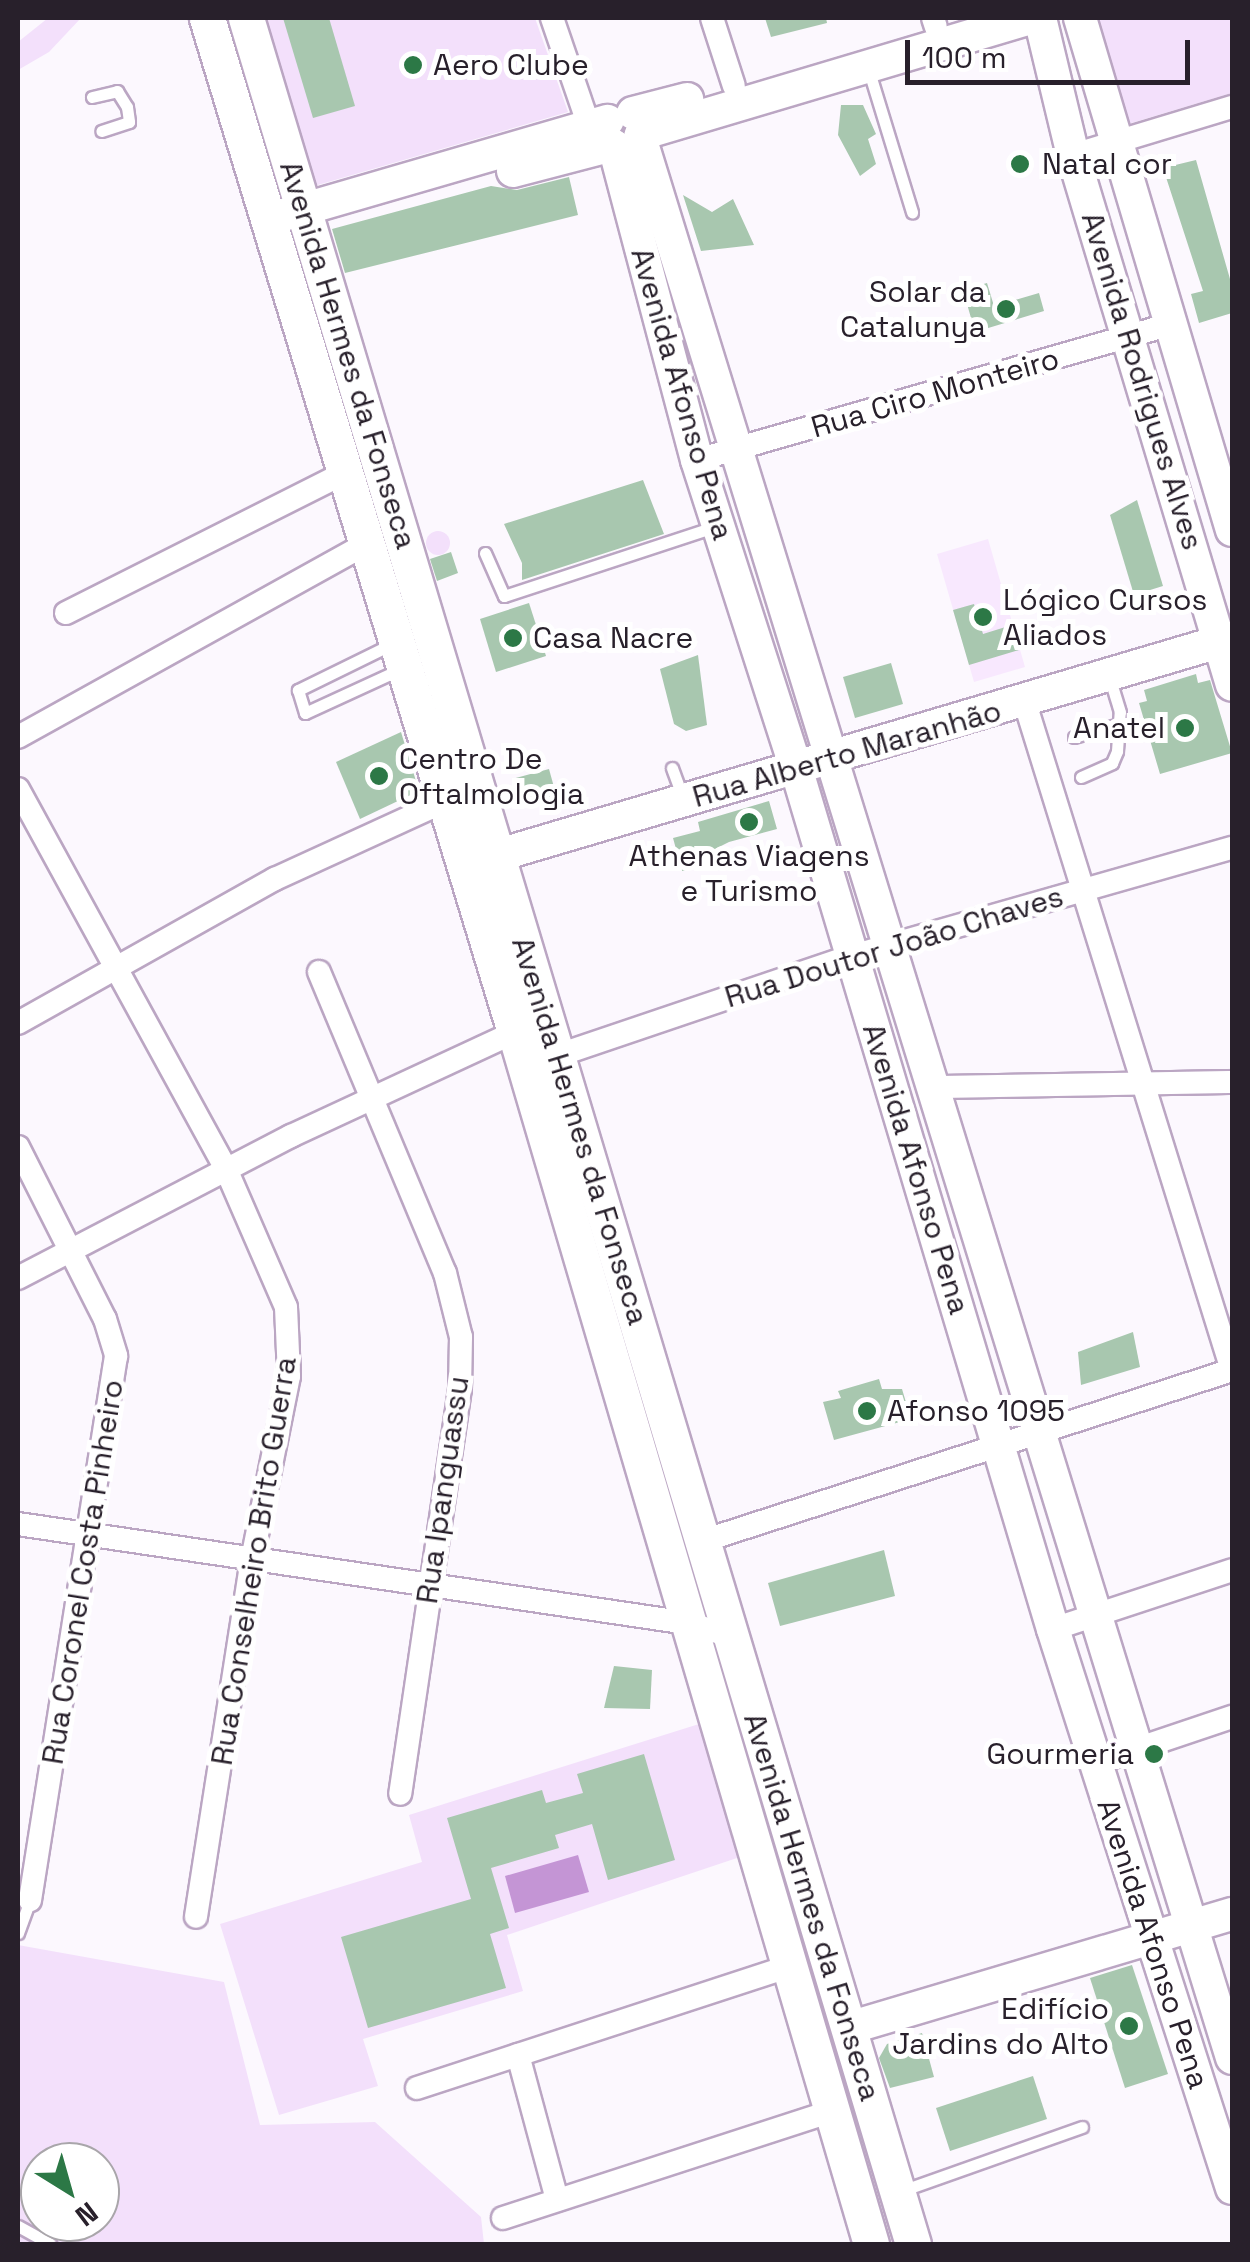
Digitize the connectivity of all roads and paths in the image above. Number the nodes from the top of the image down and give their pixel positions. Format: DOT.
graph roads {
  1 [pos="207,18"];
  2 [pos="246,18"];
  3 [pos="552,18"];
  4 [pos="712,18"];
  5 [pos="969,18"];
  6 [pos="1029,18"];
  7 [pos="1040,18"];
  8 [pos="1080,18"];
  9 [pos="934,22"];
  10 [pos="868,68"];
  11 [pos="734,86"];
  12 [pos="92,97"];
  13 [pos="1232,110"];
  14 [pos="101,131"];
  15 [pos="620,132"];
  16 [pos="282,136"];
  17 [pos="1119,141"];
  18 [pos="248,146"];
  19 [pos="1073,155"];
  20 [pos="912,212"];
  21 [pos="304,216"];
  22 [pos="267,219"];
  23 [pos="1172,324"];
  24 [pos="1130,337"];
  25 [pos="740,448"];
  26 [pos="697,460"];
  27 [pos="342,474"];
  28 [pos="718,526"];
  29 [pos="1232,530"];
  30 [pos="362,546"];
  31 [pos="486,553"];
  32 [pos="66,613"];
  33 [pos="1226,640"];
  34 [pos="399,656"];
  35 [pos="1109,676"];
  36 [pos="1232,685"];
  37 [pos="1025,703"];
  38 [pos="1119,724"];
  39 [pos="18,737"];
  40 [pos="1074,737"];
  41 [pos="831,760"];
  42 [pos="672,768"];
  43 [pos="797,772"];
  44 [pos="1081,777"];
  45 [pos="18,790"];
  46 [pos="444,801"];
  47 [pos="684,802"];
  48 [pos="1232,848"];
  49 [pos="498,858"];
  50 [pos="461,859"];
  51 [pos="1082,888"];
  52 [pos="891,946"];
  53 [pos="852,956"];
  54 [pos="114,966"];
  55 [pos="320,972"];
  56 [pos="18,1023"];
  57 [pos="515,1032"];
  58 [pos="559,1055"];
  59 [pos="1232,1082"];
  60 [pos="1138,1083"];
  61 [pos="937,1087"];
  62 [pos="372,1097"];
  63 [pos="18,1146"];
  64 [pos="226,1169"];
  65 [pos="72,1248"];
  66 [pos="18,1278"];
  67 [pos="1232,1370"];
  68 [pos="1041,1433"];
  69 [pos="998,1446"];
  70 [pos="18,1524"];
  71 [pos="89,1534"];
  72 [pos="702,1540"];
  73 [pos="252,1559"];
  74 [pos="1232,1570"];
  75 [pos="428,1589"];
  76 [pos="1096,1614"];
  77 [pos="688,1622"];
  78 [pos="1052,1628"];
  79 [pos="730,1636"];
  80 [pos="1232,1717"];
  81 [pos="1138,1749"];
  82 [pos="1095,1763"];
  83 [pos="400,1794"];
  84 [pos="30,1900"];
  85 [pos="1232,1914"];
  86 [pos="196,1917"];
  87 [pos="1192,1927"];
  88 [pos="18,1933"];
  89 [pos="1151,1939"];
  90 [pos="791,1966"];
  91 [pos="849,2028"];
  92 [pos="518,2055"];
  93 [pos="1232,2058"];
  94 [pos="417,2088"];
  95 [pos="833,2111"];
  96 [pos="1082,2127"];
  97 [pos="1232,2188"];
  98 [pos="897,2192"];
  99 [pos="557,2200"];
  100 [pos="503,2218"];
  101 [pos="18,2226"];
  102 [pos="50,2244"];
  103 [pos="871,2244"];
  104 [pos="913,2244"];
  1 -- 18 [label="main road, Avenida Hermes da Fonseca"];
  2 -- 16 [label="main road, Avenida Hermes da Fonseca"];
  3 -- 15 [label="street"];
  4 -- 11 [label="street"];
  5 -- 9 [label="main road"];
  6 -- 10 [label="main road"];
  7 -- 19 [label="main road, Avenida Rodrigues Alves"];
  8 -- 17 [label="main road, Avenida Rodrigues Alves"];
  9 -- 11 [label="main road"];
  10 -- 15 [label="main road"];
  10 -- 20 [label="lane"];
  11 -- 15 [label="main road"];
  12 -- 14 [label="lane"];
  13 -- 17 [label="street"];
  15 -- 21 [label="main road"];
  15 -- 25 [label="main road, Avenida Afonso Pena"];
  15 -- 26 [label="main road, Avenida Afonso Pena"];
  16 -- 18 [label="main road"];
  16 -- 21 [label="main road, Avenida Hermes da Fonseca"];
  17 -- 19 [label="street"];
  17 -- 23 [label="main road, Avenida Rodrigues Alves"];
  18 -- 22 [label="main road, Avenida Hermes da Fonseca"];
  19 -- 24 [label="main road, Avenida Rodrigues Alves"];
  21 -- 22 [label="main road"];
  21 -- 49 [label="main road, Avenida Hermes da Fonseca"];
  22 -- 27 [label="main road, Avenida Hermes da Fonseca"];
  23 -- 24 [label="street, Rua Ciro Monteiro"];
  23 -- 29 [label="main road, Avenida Rodrigues Alves"];
  24 -- 25 [label="street, Rua Ciro Monteiro"];
  24 -- 33 [label="main road, Avenida Rodrigues Alves"];
  25 -- 26 [label="street, Rua Ciro Monteiro"];
  25 -- 41 [label="main road, Avenida Afonso Pena"];
  26 -- 28 [label="main road, Avenida Afonso Pena"];
  27 -- 30 [label="main road, Avenida Hermes da Fonseca"];
  27 -- 32 [label="street"];
  28 -- 31 [label="lane"];
  28 -- 43 [label="main road, Avenida Afonso Pena"];
  30 -- 34 [label="main road, Avenida Hermes da Fonseca"];
  30 -- 39 [label="street"];
  33 -- 35 [label="main road, Rua Alberto Maranhão"];
  33 -- 36 [label="main road, Avenida Rodrigues Alves"];
  34 -- 34 [label="lane"];
  34 -- 46 [label="main road, Avenida Hermes da Fonseca"];
  35 -- 37 [label="main road, Rua Alberto Maranhão"];
  35 -- 38 [label="lane"];
  37 -- 41 [label="main road, Rua Alberto Maranhão"];
  37 -- 51 [label="street"];
  38 -- 40 [label="lane"];
  38 -- 44 [label="lane"];
  41 -- 43 [label="main road, Rua Alberto Maranhão"];
  41 -- 52 [label="main road, Avenida Afonso Pena"];
  42 -- 47 [label="lane"];
  43 -- 47 [label="main road, Rua Alberto Maranhão"];
  43 -- 53 [label="main road, Avenida Afonso Pena"];
  45 -- 54 [label="street, Rua Conselheiro Brito Guerra"];
  46 -- 50 [label="main road, Avenida Hermes da Fonseca"];
  46 -- 54 [label="street"];
  47 -- 49 [label="main road, Rua Alberto Maranhão"];
  48 -- 51 [label="street, Rua Doutor João Chaves"];
  49 -- 50 [label="main road, Rua Alberto Maranhão"];
  49 -- 58 [label="main road, Avenida Hermes da Fonseca"];
  50 -- 57 [label="main road, Avenida Hermes da Fonseca"];
  51 -- 52 [label="street, Rua Doutor João Chaves"];
  51 -- 60 [label="street"];
  52 -- 53 [label="street, Rua Doutor João Chaves"];
  52 -- 61 [label="main road, Avenida Afonso Pena"];
  53 -- 58 [label="street, Rua Doutor João Chaves"];
  53 -- 69 [label="main road, Avenida Afonso Pena"];
  54 -- 56 [label="street"];
  54 -- 64 [label="street, Rua Conselheiro Brito Guerra"];
  55 -- 62 [label="street, Rua Ipanguassu"];
  57 -- 62 [label="street"];
  57 -- 77 [label="main road, Avenida Hermes da Fonseca"];
  58 -- 72 [label="main road, Avenida Hermes da Fonseca"];
  59 -- 60 [label="street"];
  60 -- 61 [label="street"];
  60 -- 67 [label="street"];
  61 -- 68 [label="main road, Avenida Afonso Pena"];
  62 -- 64 [label="street"];
  62 -- 75 [label="street, Rua Ipanguassu"];
  63 -- 65 [label="street, Rua Coronel Costa Pinheiro"];
  64 -- 65 [label="street"];
  64 -- 73 [label="street, Rua Conselheiro Brito Guerra"];
  65 -- 66 [label="street"];
  65 -- 71 [label="street, Rua Coronel Costa Pinheiro"];
  67 -- 68 [label="street"];
  68 -- 69 [label="street"];
  68 -- 76 [label="main road, Avenida Afonso Pena"];
  69 -- 72 [label="street"];
  69 -- 78 [label="main road, Avenida Afonso Pena"];
  70 -- 71 [label="street"];
  71 -- 73 [label="street"];
  71 -- 84 [label="street, Rua Coronel Costa Pinheiro"];
  72 -- 79 [label="main road, Avenida Hermes da Fonseca"];
  73 -- 75 [label="street"];
  73 -- 86 [label="street, Rua Conselheiro Brito Guerra"];
  74 -- 76 [label="street"];
  75 -- 77 [label="street"];
  75 -- 83 [label="street, Rua Ipanguassu"];
  76 -- 78 [label="street"];
  76 -- 81 [label="main road, Avenida Afonso Pena"];
  77 -- 79 [label="street"];
  77 -- 90 [label="main road, Avenida Hermes da Fonseca"];
  78 -- 82 [label="main road, Avenida Afonso Pena"];
  79 -- 91 [label="main road, Avenida Hermes da Fonseca"];
  80 -- 81 [label="street"];
  81 -- 82 [label="street"];
  81 -- 87 [label="main road, Avenida Afonso Pena"];
  82 -- 89 [label="main road, Avenida Afonso Pena"];
  84 -- 88 [label="lane"];
  85 -- 87 [label="main road"];
  87 -- 89 [label="main road"];
  87 -- 93 [label="main road, Avenida Afonso Pena"];
  89 -- 91 [label="main road"];
  89 -- 97 [label="main road, Avenida Afonso Pena"];
  90 -- 92 [label="street"];
  90 -- 95 [label="main road, Avenida Hermes da Fonseca"];
  91 -- 98 [label="main road, Avenida Hermes da Fonseca"];
  92 -- 94 [label="street"];
  92 -- 99 [label="street"];
  95 -- 99 [label="street"];
  95 -- 103 [label="main road, Avenida Hermes da Fonseca"];
  96 -- 98 [label="lane"];
  98 -- 104 [label="main road, Avenida Hermes da Fonseca"];
  99 -- 100 [label="street"];
  101 -- 102 [label="lane"];
}
